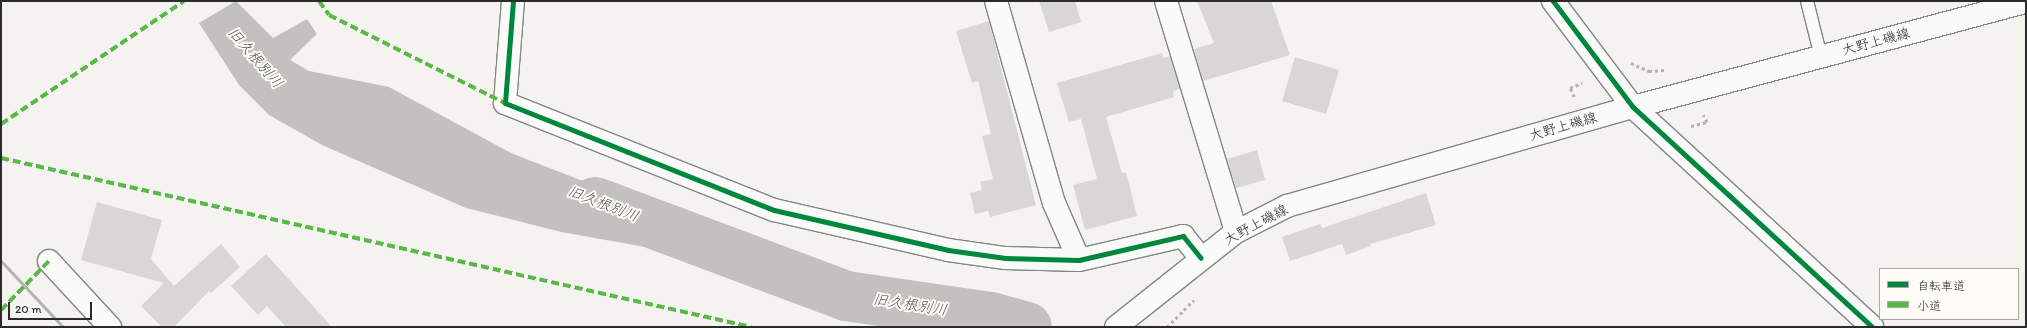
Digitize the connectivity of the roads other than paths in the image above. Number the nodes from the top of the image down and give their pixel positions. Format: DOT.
graph roads {
  1 [pos="513,1"];
  2 [pos="996,1"];
  3 [pos="1166,1"];
  4 [pos="1553,1"];
  5 [pos="1807,1"];
  6 [pos="2026,2"];
  7 [pos="1822,57"];
  8 [pos="1633,108"];
  9 [pos="1236,232"];
  10 [pos="1201,258"];
  11 [pos="1079,260"];
  12 [pos="49,261"];
  13 [pos="1123,321"];
  14 [pos="110,327"];
  15 [pos="1872,327"];
  1 -- 11 [label="street"];
  2 -- 11 [label="street"];
  3 -- 9 [label="street"];
  4 -- 8 [label="street"];
  5 -- 7 [label="lane"];
  6 -- 7 [label="street, 大野上磯線"];
  7 -- 8 [label="street, 大野上磯線"];
  8 -- 9 [label="street, 大野上磯線"];
  8 -- 15 [label="street"];
  9 -- 10 [label="street, 大野上磯線"];
  10 -- 11 [label="street"];
  10 -- 13 [label="street, 大野上磯線"];
  12 -- 14 [label="street"];
}
